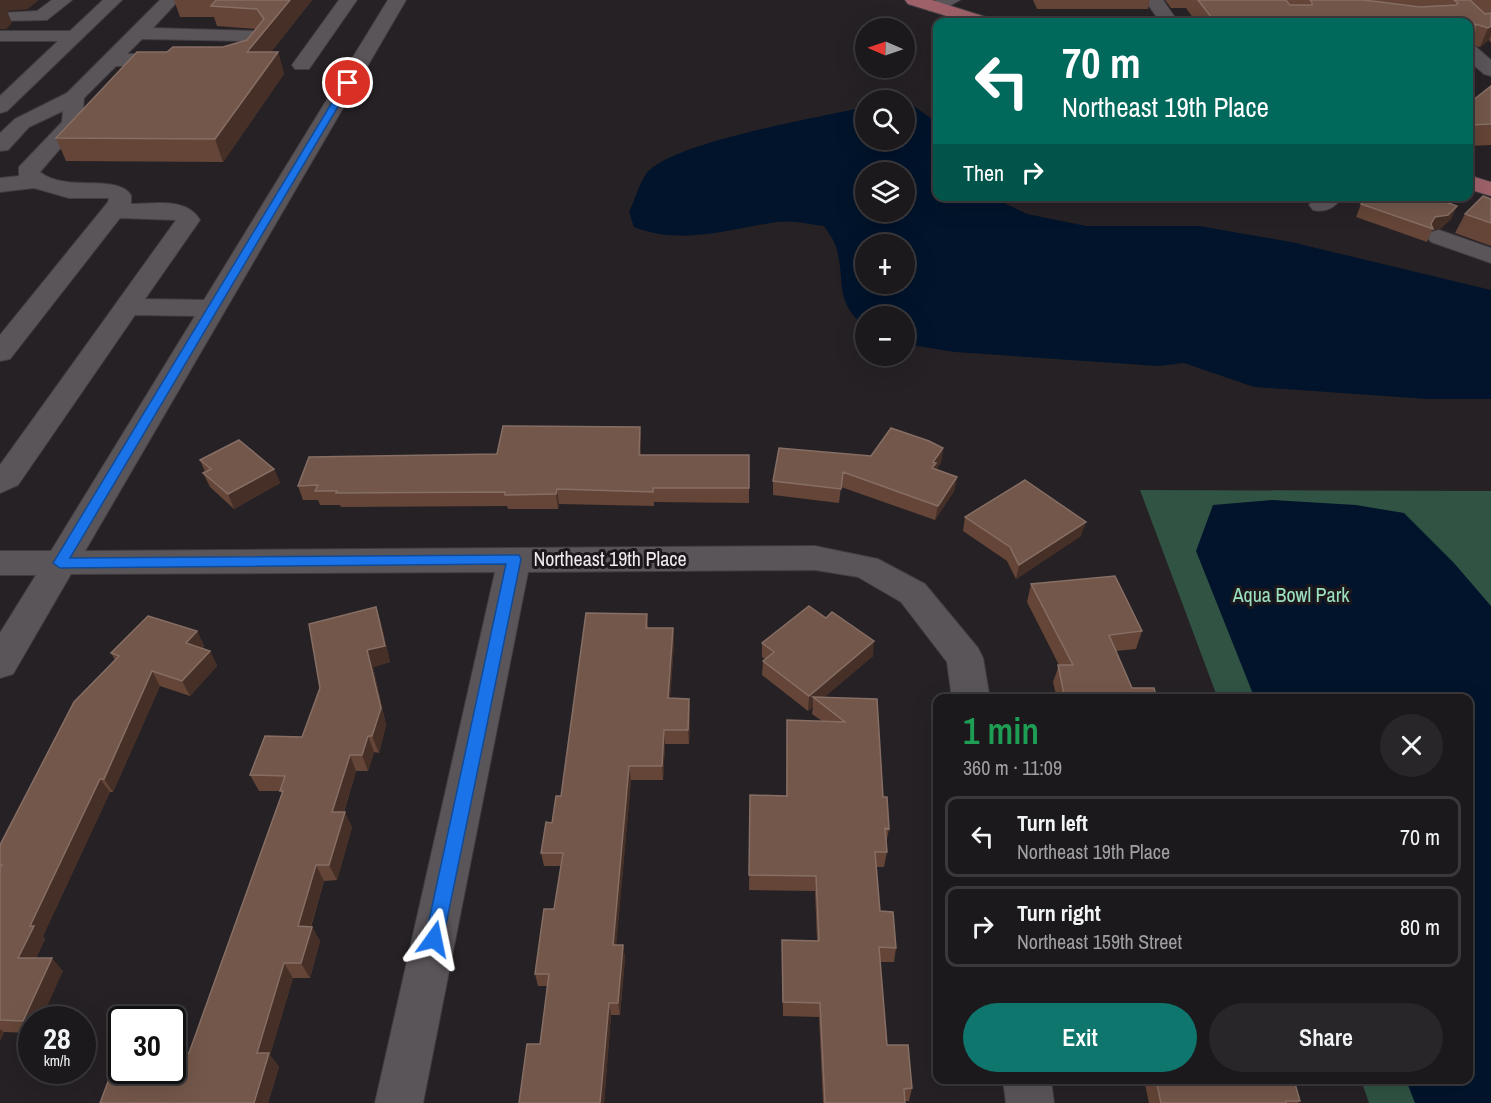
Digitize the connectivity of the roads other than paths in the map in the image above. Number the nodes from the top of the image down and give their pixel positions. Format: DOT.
graph roads {
  1 [pos="63,0"];
  2 [pos="113,0"];
  3 [pos="170,0"];
  4 [pos="347,0"];
  5 [pos="914,0"];
  6 [pos="1154,0"];
  7 [pos="386,1"];
  8 [pos="943,3"];
  9 [pos="0,17"];
  10 [pos="975,18"];
  11 [pos="1166,18"];
  12 [pos="138,33"];
  13 [pos="75,36"];
  14 [pos="4,39"];
  15 [pos="1473,54"];
  16 [pos="111,60"];
  17 [pos="194,60"];
  18 [pos="218,60"];
  19 [pos="302,66"];
  20 [pos="1491,70"];
  21 [pos="74,98"];
  22 [pos="0,107"];
  23 [pos="0,145"];
  24 [pos="36,181"];
  25 [pos="1473,184"];
  26 [pos="0,186"];
  27 [pos="1491,189"];
  28 [pos="116,211"];
  29 [pos="1439,237"];
  30 [pos="1491,256"];
  31 [pos="127,307"];
  32 [pos="213,308"];
  33 [pos="0,353"];
  34 [pos="0,483"];
  35 [pos="514,559"];
  36 [pos="0,563"];
  37 [pos="60,563"];
  38 [pos="0,664"];
  39 [pos="970,694"];
  40 [pos="1028,1084"];
  41 [pos="399,1103"];
  42 [pos="1030,1103"];
  1 -- 9 [label="street"];
  2 -- 13 [label="street"];
  3 -- 12 [label="street"];
  4 -- 7 [label="street"];
  4 -- 19 [label="street"];
  5 -- 8 [label="main road"];
  6 -- 11 [label="street"];
  7 -- 32 [label="street"];
  8 -- 10 [label="main road"];
  12 -- 16 [label="street"];
  12 -- 18 [label="street"];
  13 -- 14 [label="street"];
  13 -- 22 [label="street"];
  15 -- 20 [label="street"];
  16 -- 17 [label="street"];
  16 -- 21 [label="street"];
  21 -- 23 [label="street"];
  21 -- 24 [label="street"];
  24 -- 26 [label="street"];
  24 -- 28 [label="street"];
  25 -- 27 [label="main road"];
  28 -- 31 [label="street"];
  28 -- 33 [label="street"];
  29 -- 30 [label="street"];
  31 -- 32 [label="street"];
  31 -- 34 [label="street"];
  32 -- 37 [label="street"];
  35 -- 37 [label="street, Northeast 19th Place"];
  35 -- 39 [label="street, Northeast 19th Place"];
  35 -- 41 [label="street"];
  36 -- 37 [label="street, Northeast 19th Place"];
  37 -- 38 [label="street"];
  40 -- 42 [label="street"];
}
